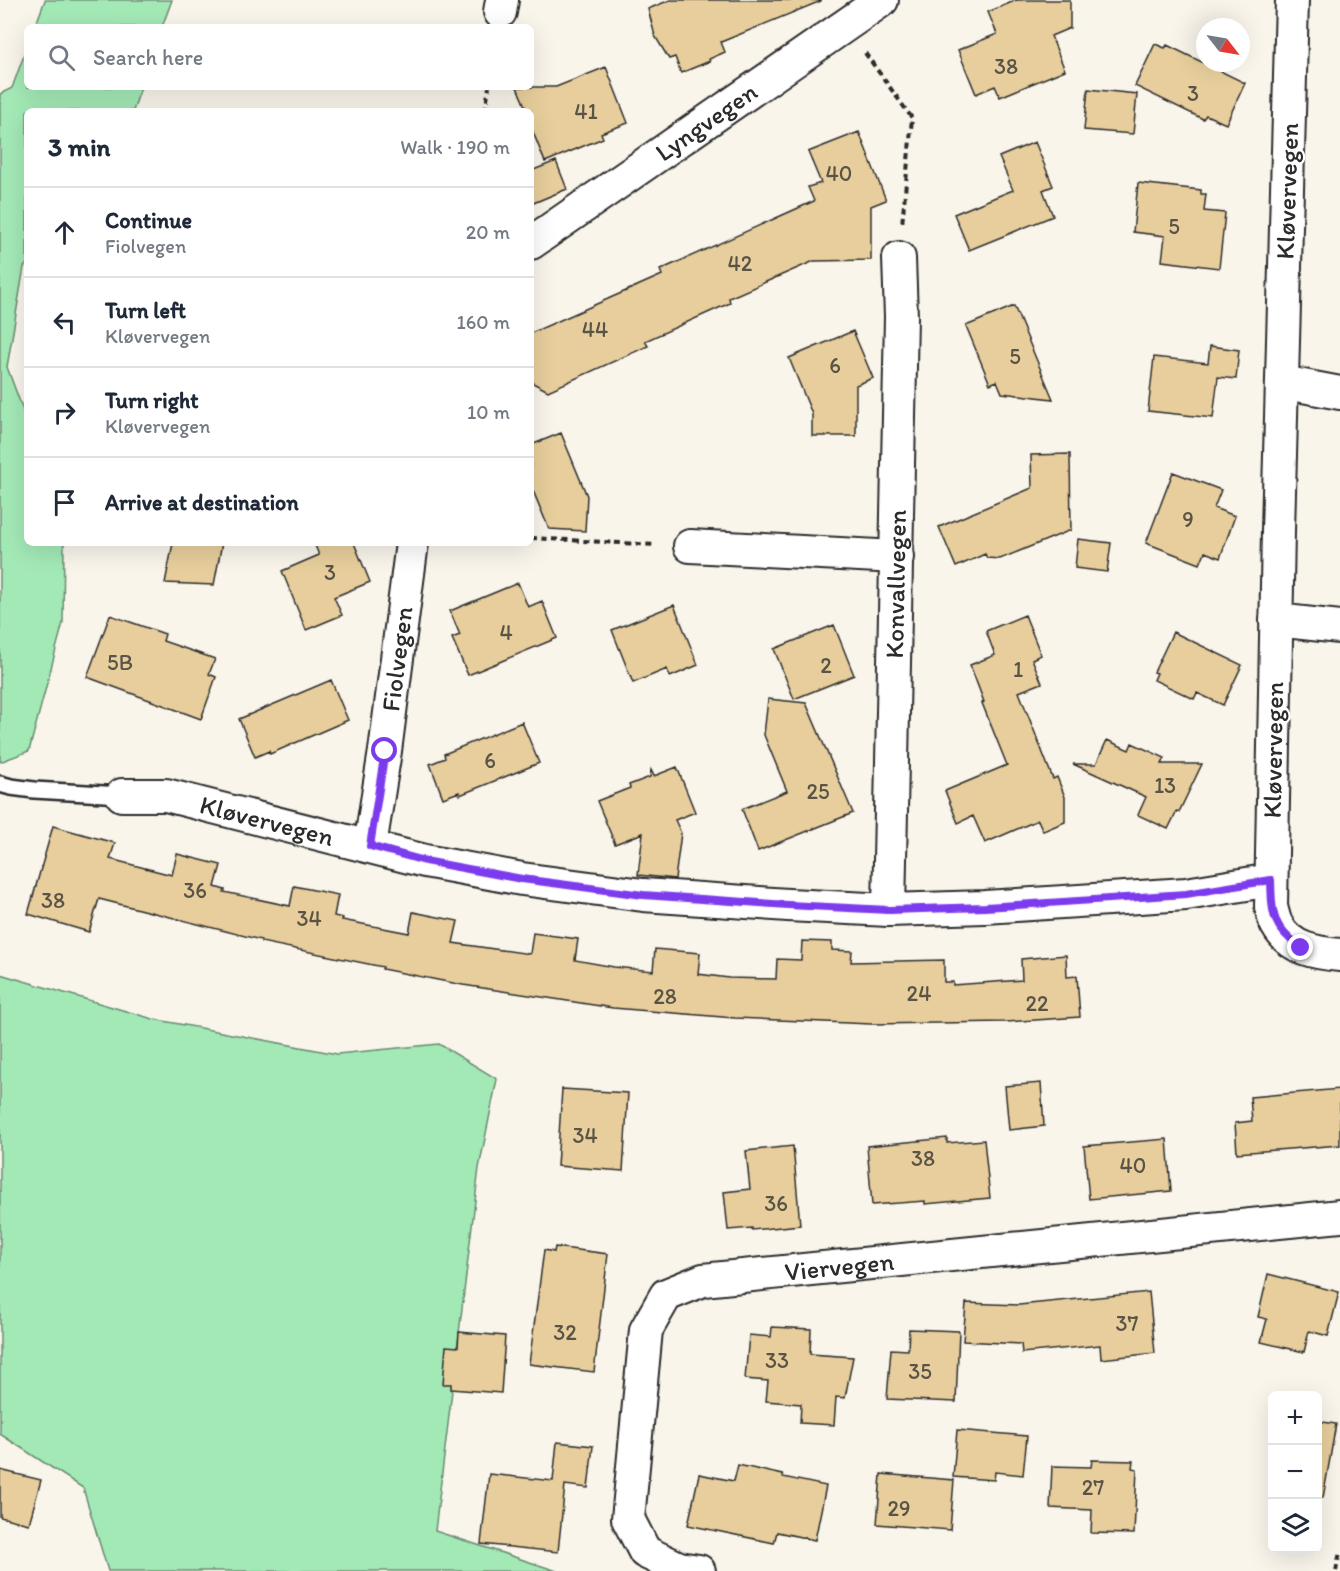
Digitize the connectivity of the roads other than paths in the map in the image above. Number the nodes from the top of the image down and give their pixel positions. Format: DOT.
graph roads {
  1 [pos="882,0"];
  2 [pos="1292,0"];
  3 [pos="534,241"];
  4 [pos="899,258"];
  5 [pos="1282,382"];
  6 [pos="1340,393"];
  7 [pos="412,546"];
  8 [pos="690,546"];
  9 [pos="897,557"];
  10 [pos="1276,620"];
  11 [pos="1340,627"];
  12 [pos="0,784"];
  13 [pos="122,795"];
  14 [pos="370,846"];
  15 [pos="1271,880"];
  16 [pos="889,910"];
  17 [pos="1330,954"];
  18 [pos="1340,1216"];
  19 [pos="699,1571"];
  1 -- 3 [label="street, Lyngvegen"];
  2 -- 5 [label="street, Kløvervegen"];
  4 -- 9 [label="street, Konvallvegen"];
  5 -- 6 [label="street"];
  5 -- 10 [label="street, Kløvervegen"];
  7 -- 14 [label="street, Fiolvegen"];
  8 -- 9 [label="street"];
  9 -- 16 [label="street, Konvallvegen"];
  10 -- 11 [label="street"];
  10 -- 15 [label="street, Kløvervegen"];
  12 -- 13 [label="lane"];
  13 -- 14 [label="street, Kløvervegen"];
  14 -- 16 [label="street, Kløvervegen"];
  15 -- 16 [label="street, Kløvervegen"];
  15 -- 17 [label="street, Kløvervegen"];
  18 -- 19 [label="street, Viervegen"];
}
